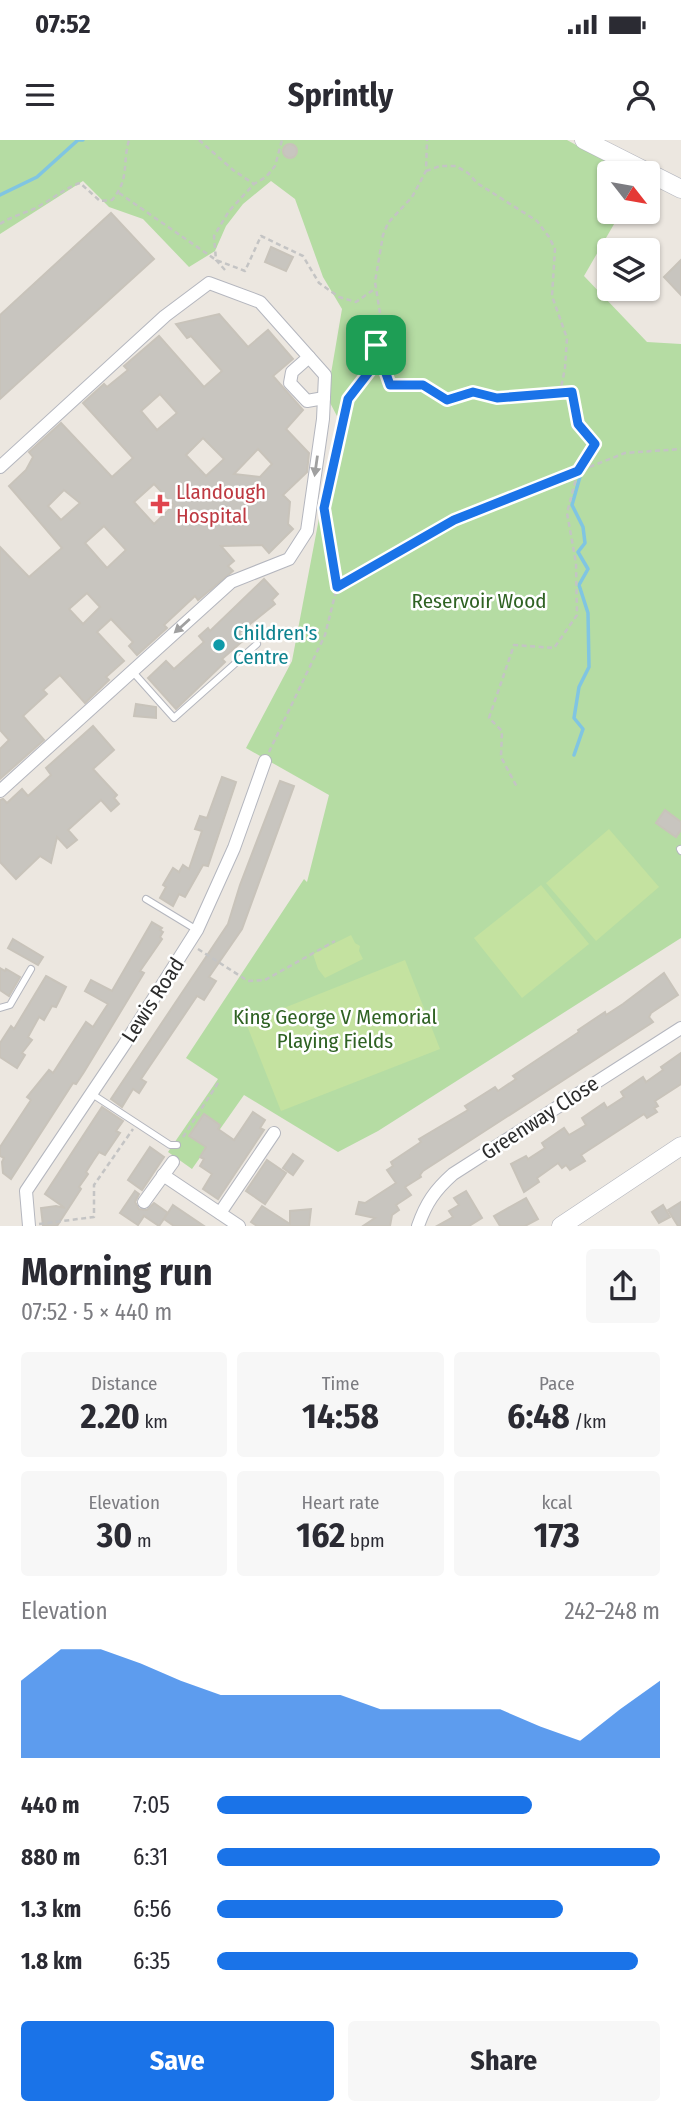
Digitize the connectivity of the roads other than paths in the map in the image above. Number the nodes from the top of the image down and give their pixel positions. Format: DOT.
graph roads {
  1 [pos="584,140"];
  2 [pos="681,189"];
  3 [pos="309,357"];
  4 [pos="324,398"];
  5 [pos="0,467"];
  6 [pos="257,645"];
  7 [pos="132,671"];
  8 [pos="265,761"];
  9 [pos="0,791"];
  10 [pos="146,899"];
  11 [pos="197,930"];
  12 [pos="32,968"];
  13 [pos="0,1008"];
  14 [pos="681,1028"];
  15 [pos="92,1094"];
  16 [pos="274,1133"];
  17 [pos="177,1145"];
  18 [pos="681,1146"];
  19 [pos="173,1162"];
  20 [pos="163,1175"];
  21 [pos="144,1202"];
  22 [pos="220,1213"];
  23 [pos="29,1226"];
  24 [pos="239,1226"];
  25 [pos="418,1226"];
  26 [pos="561,1226"];
  1 -- 2 [label="main road"];
  3 -- 4 [label="street"];
  3 -- 4 [label="street"];
  3 -- 5 [label="street"];
  4 -- 7 [label="street, one-way"];
  6 -- 7 [label="lane"];
  7 -- 9 [label="street"];
  8 -- 11 [label="street, Lewis Road"];
  10 -- 11 [label="lane"];
  11 -- 15 [label="street, Lewis Road"];
  12 -- 13 [label="lane"];
  14 -- 25 [label="street, Greenway Close"];
  15 -- 17 [label="lane"];
  15 -- 23 [label="street, Lewis Road"];
  16 -- 22 [label="street"];
  18 -- 26 [label="main road"];
  19 -- 20 [label="street"];
  20 -- 21 [label="street"];
  20 -- 22 [label="street"];
  22 -- 24 [label="street"];
}
